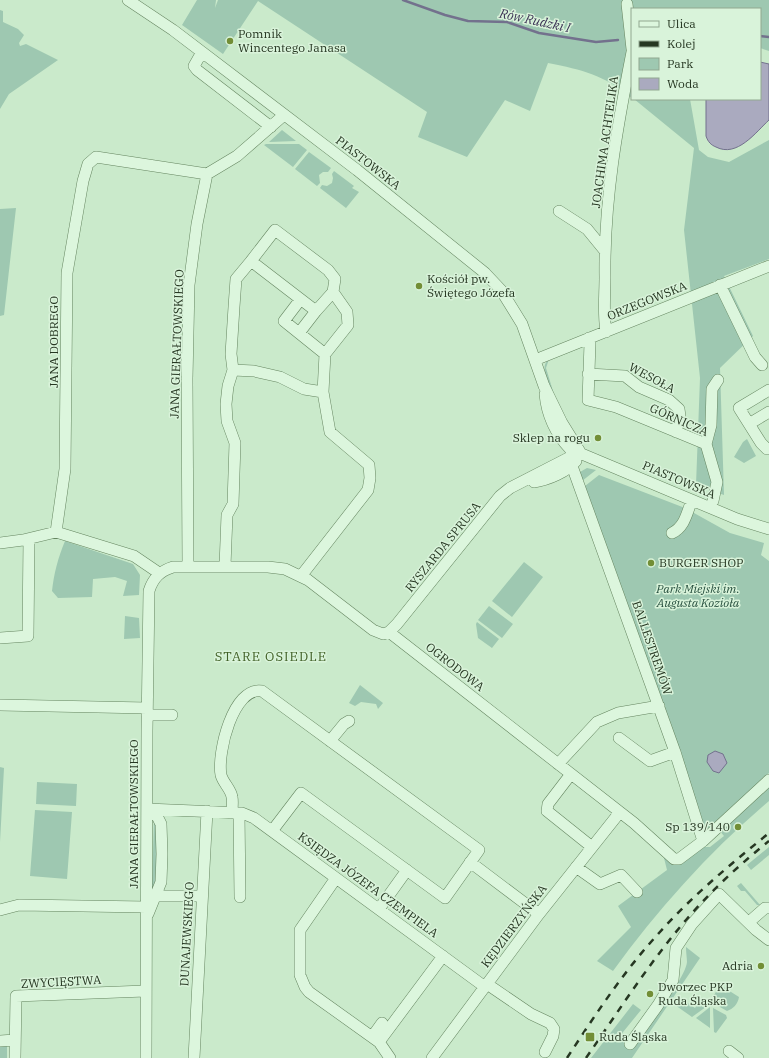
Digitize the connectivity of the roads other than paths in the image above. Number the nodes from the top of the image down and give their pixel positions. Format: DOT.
graph roads {
  1 [pos="128,0"];
  2 [pos="627,4"];
  3 [pos="631,41"];
  4 [pos="202,52"];
  5 [pos="631,61"];
  6 [pos="629,82"];
  7 [pos="284,115"];
  8 [pos="271,127"];
  9 [pos="207,174"];
  10 [pos="559,211"];
  11 [pos="604,251"];
  12 [pos="251,261"];
  13 [pos="769,266"];
  14 [pos="720,285"];
  15 [pos="332,292"];
  16 [pos="300,300"];
  17 [pos="316,311"];
  18 [pos="606,332"];
  19 [pos="299,333"];
  20 [pos="589,338"];
  21 [pos="326,354"];
  22 [pos="535,360"];
  23 [pos="762,366"];
  24 [pos="233,370"];
  25 [pos="588,374"];
  26 [pos="718,380"];
  27 [pos="769,390"];
  28 [pos="323,392"];
  29 [pos="769,412"];
  30 [pos="749,424"];
  31 [pos="676,432"];
  32 [pos="706,444"];
  33 [pos="769,448"];
  34 [pos="580,452"];
  35 [pos="572,466"];
  36 [pos="521,483"];
  37 [pos="692,500"];
  38 [pos="713,501"];
  39 [pos="769,529"];
  40 [pos="56,532"];
  41 [pos="672,533"];
  42 [pos="29,539"];
  43 [pos="0,543"];
  44 [pos="188,566"];
  45 [pos="225,566"];
  46 [pos="159,573"];
  47 [pos="301,576"];
  48 [pos="389,632"];
  49 [pos="0,638"];
  50 [pos="0,705"];
  51 [pos="659,706"];
  52 [pos="147,712"];
  53 [pos="172,715"];
  54 [pos="349,721"];
  55 [pos="619,738"];
  56 [pos="330,741"];
  57 [pos="675,752"];
  58 [pos="558,764"];
  59 [pos="571,774"];
  60 [pos="769,780"];
  61 [pos="147,809"];
  62 [pos="207,811"];
  63 [pos="620,812"];
  64 [pos="235,813"];
  65 [pos="272,831"];
  66 [pos="703,841"];
  67 [pos="592,847"];
  68 [pos="470,862"];
  69 [pos="576,867"];
  70 [pos="407,870"];
  71 [pos="336,878"];
  72 [pos="637,892"];
  73 [pos="202,896"];
  74 [pos="240,897"];
  75 [pos="149,904"];
  76 [pos="769,908"];
  77 [pos="378,909"];
  78 [pos="0,910"];
  79 [pos="539,914"];
  80 [pos="749,922"];
  81 [pos="769,940"];
  82 [pos="443,956"];
  83 [pos="486,985"];
  84 [pos="145,991"];
  85 [pos="382,1023"];
  86 [pos="376,1039"];
  87 [pos="0,1040"];
  88 [pos="15,1040"];
  89 [pos="630,1044"];
  90 [pos="729,1051"];
  91 [pos="546,1052"];
  92 [pos="15,1058"];
  93 [pos="146,1058"];
  94 [pos="194,1058"];
  95 [pos="390,1058"];
  96 [pos="432,1058"];
  97 [pos="738,1058"];
  1 -- 4 [label="street, PIASTOWSKA"];
  2 -- 3 [label="street, JOACHIMA ACHTELIKA"];
  4 -- 7 [label="street, PIASTOWSKA"];
  4 -- 8 [label="street"];
  5 -- 6 [label="street, JOACHIMA ACHTELIKA"];
  6 -- 11 [label="street, JOACHIMA ACHTELIKA"];
  7 -- 8 [label="street"];
  7 -- 22 [label="street, PIASTOWSKA"];
  8 -- 9 [label="street"];
  9 -- 40 [label="street, JANA DOBREGO"];
  9 -- 44 [label="street, JANA GIERAŁTOWSKIEGO"];
  10 -- 11 [label="street"];
  11 -- 18 [label="street, JOACHIMA ACHTELIKA"];
  12 -- 15 [label="street"];
  12 -- 16 [label="street"];
  12 -- 24 [label="street"];
  13 -- 14 [label="street, ORZEGOWSKA"];
  14 -- 18 [label="street, ORZEGOWSKA"];
  14 -- 23 [label="street"];
  15 -- 17 [label="street"];
  15 -- 21 [label="street"];
  16 -- 17 [label="street"];
  16 -- 19 [label="street"];
  17 -- 19 [label="street"];
  18 -- 20 [label="street, ORZEGOWSKA"];
  19 -- 21 [label="street"];
  20 -- 22 [label="street, ORZEGOWSKA"];
  20 -- 25 [label="street"];
  21 -- 28 [label="street"];
  22 -- 34 [label="street, PIASTOWSKA"];
  24 -- 28 [label="street"];
  24 -- 45 [label="street"];
  25 -- 31 [label="street, GÓRNICZA"];
  25 -- 31 [label="street, WESOŁA"];
  26 -- 32 [label="street"];
  27 -- 30 [label="street"];
  28 -- 47 [label="street"];
  29 -- 30 [label="street"];
  30 -- 33 [label="street"];
  31 -- 32 [label="street, GÓRNICZA"];
  32 -- 38 [label="street, GÓRNICZA"];
  34 -- 35 [label="street"];
  34 -- 36 [label="street, RYSZARDA SPRUSA"];
  34 -- 37 [label="street, PIASTOWSKA"];
  35 -- 36 [label="street, RYSZARDA SPRUSA"];
  35 -- 51 [label="street, BALLESTREMÓW"];
  36 -- 48 [label="street, RYSZARDA SPRUSA"];
  37 -- 39 [label="street, PIASTOWSKA"];
  37 -- 41 [label="street"];
  40 -- 42 [label="street"];
  40 -- 46 [label="street"];
  42 -- 43 [label="street"];
  42 -- 49 [label="street"];
  44 -- 45 [label="street, OGRODOWA"];
  44 -- 46 [label="street, OGRODOWA"];
  45 -- 47 [label="street, OGRODOWA"];
  46 -- 52 [label="street, JANA GIERAŁTOWSKIEGO"];
  47 -- 48 [label="street, OGRODOWA"];
  48 -- 58 [label="street, OGRODOWA"];
  50 -- 52 [label="street"];
  51 -- 57 [label="street, BALLESTREMÓW"];
  51 -- 58 [label="street"];
  52 -- 53 [label="street"];
  52 -- 61 [label="street, JANA GIERAŁTOWSKIEGO"];
  54 -- 56 [label="street"];
  55 -- 57 [label="street"];
  56 -- 64 [label="street"];
  56 -- 68 [label="street"];
  57 -- 66 [label="street, BALLESTREMÓW"];
  58 -- 59 [label="street, OGRODOWA"];
  59 -- 63 [label="street, OGRODOWA"];
  59 -- 67 [label="street"];
  60 -- 66 [label="street"];
  61 -- 62 [label="street, KSIĘDZA JÓZEFA CZEMPIELA"];
  61 -- 75 [label="street, JANA GIERAŁTOWSKIEGO"];
  62 -- 64 [label="street, KSIĘDZA JÓZEFA CZEMPIELA"];
  62 -- 73 [label="street, DUNAJEWSKIEGO"];
  63 -- 66 [label="street, OGRODOWA"];
  63 -- 67 [label="street, KĘDZIERZYŃSKA"];
  64 -- 65 [label="street, KSIĘDZA JÓZEFA CZEMPIELA"];
  64 -- 74 [label="street"];
  65 -- 70 [label="street"];
  65 -- 71 [label="street, KSIĘDZA JÓZEFA CZEMPIELA"];
  67 -- 69 [label="street, KĘDZIERZYŃSKA"];
  68 -- 70 [label="street"];
  68 -- 79 [label="street"];
  69 -- 72 [label="street"];
  69 -- 79 [label="street, KĘDZIERZYŃSKA"];
  70 -- 77 [label="street"];
  71 -- 77 [label="street, KSIĘDZA JÓZEFA CZEMPIELA"];
  71 -- 86 [label="street"];
  73 -- 75 [label="street"];
  73 -- 94 [label="street, DUNAJEWSKIEGO"];
  75 -- 78 [label="street"];
  75 -- 84 [label="street, JANA GIERAŁTOWSKIEGO"];
  76 -- 80 [label="street"];
  77 -- 82 [label="street, KSIĘDZA JÓZEFA CZEMPIELA"];
  79 -- 83 [label="street, KĘDZIERZYŃSKA"];
  80 -- 81 [label="street"];
  80 -- 89 [label="street"];
  82 -- 83 [label="street, KSIĘDZA JÓZEFA CZEMPIELA"];
  82 -- 86 [label="street"];
  83 -- 91 [label="street, KSIĘDZA JÓZEFA CZEMPIELA"];
  83 -- 96 [label="street, KĘDZIERZYŃSKA"];
  84 -- 88 [label="street, ZWYCIĘSTWA"];
  84 -- 93 [label="street, JANA GIERAŁTOWSKIEGO"];
  85 -- 86 [label="street"];
  86 -- 95 [label="street"];
  87 -- 88 [label="street"];
  88 -- 92 [label="street, ZWYCIĘSTWA"];
  90 -- 97 [label="street"];
}
